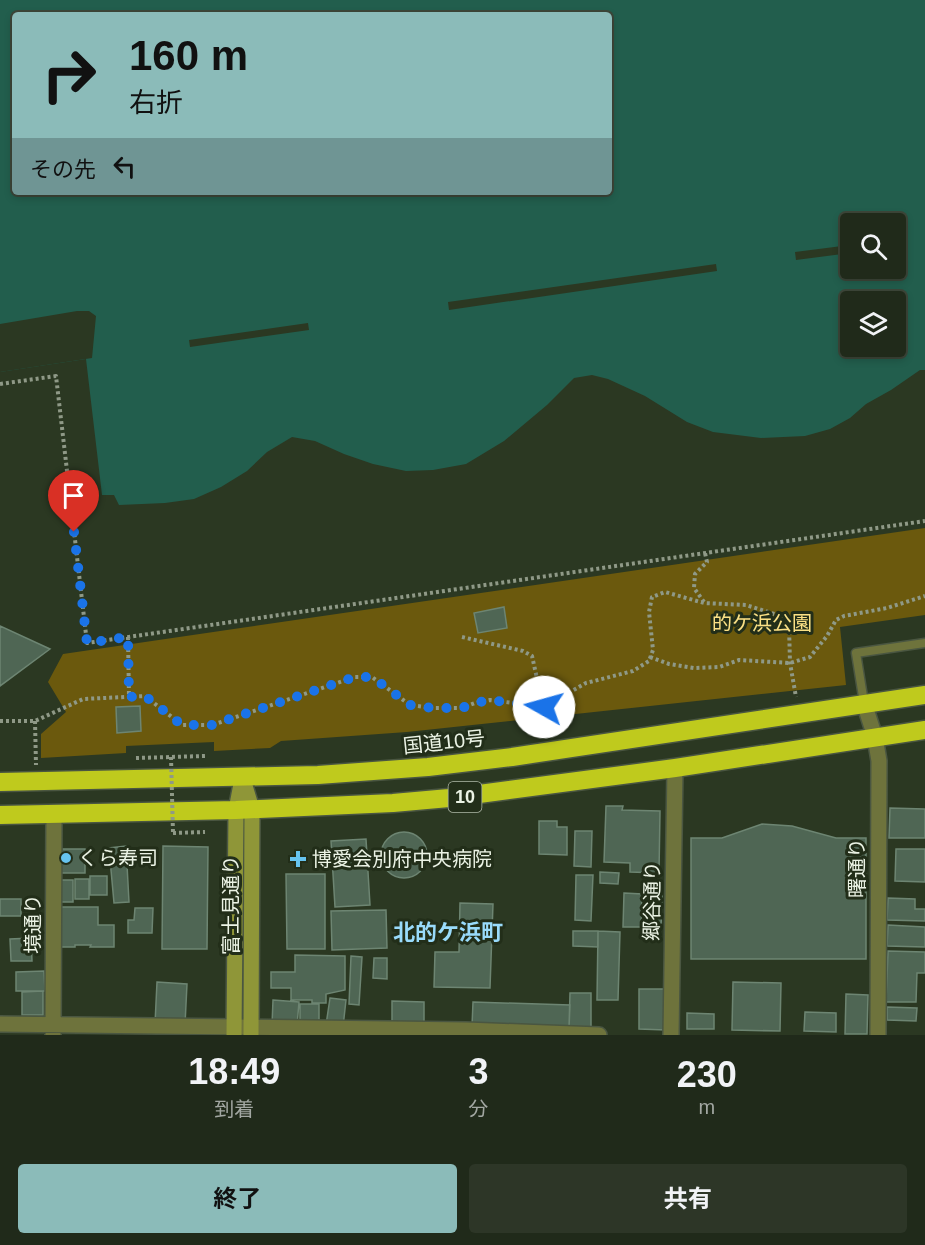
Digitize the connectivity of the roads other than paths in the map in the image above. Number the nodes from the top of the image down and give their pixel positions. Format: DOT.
graph roads {
  1 [pos="925,643"];
  2 [pos="925,695"];
  3 [pos="864,703"];
  4 [pos="925,730"];
  5 [pos="875,737"];
  6 [pos="675,768"];
  7 [pos="242,776"];
  8 [pos="0,782"];
  9 [pos="244,810"];
  10 [pos="54,814"];
  11 [pos="0,815"];
  12 [pos="0,1024"];
  13 [pos="53,1030"];
  14 [pos="234,1031"];
  15 [pos="251,1031"];
  16 [pos="466,1033"];
  17 [pos="599,1035"];
  18 [pos="672,1035"];
  19 [pos="878,1035"];
  1 -- 3 [label="lane"];
  2 -- 3 [label="highway, 国道10号 / 10"];
  3 -- 5 [label="street, 曙通り"];
  3 -- 7 [label="highway, 国道10号 / 10"];
  4 -- 5 [label="highway, 10"];
  5 -- 6 [label="highway, 10"];
  5 -- 19 [label="street, 曙通り"];
  6 -- 9 [label="highway, 10"];
  6 -- 18 [label="street, 郷谷通り"];
  7 -- 8 [label="highway, 国道10号 / 10"];
  7 -- 9 [label="street, 富士見通り"];
  9 -- 10 [label="highway, 10"];
  9 -- 14 [label="street, 富士見通り"];
  9 -- 15 [label="street, 富士見通り"];
  10 -- 11 [label="highway, 10"];
  10 -- 13 [label="street, 境通り"];
  12 -- 13 [label="street"];
  13 -- 14 [label="street"];
  14 -- 15 [label="street"];
  15 -- 16 [label="street"];
  16 -- 17 [label="street"];
}
